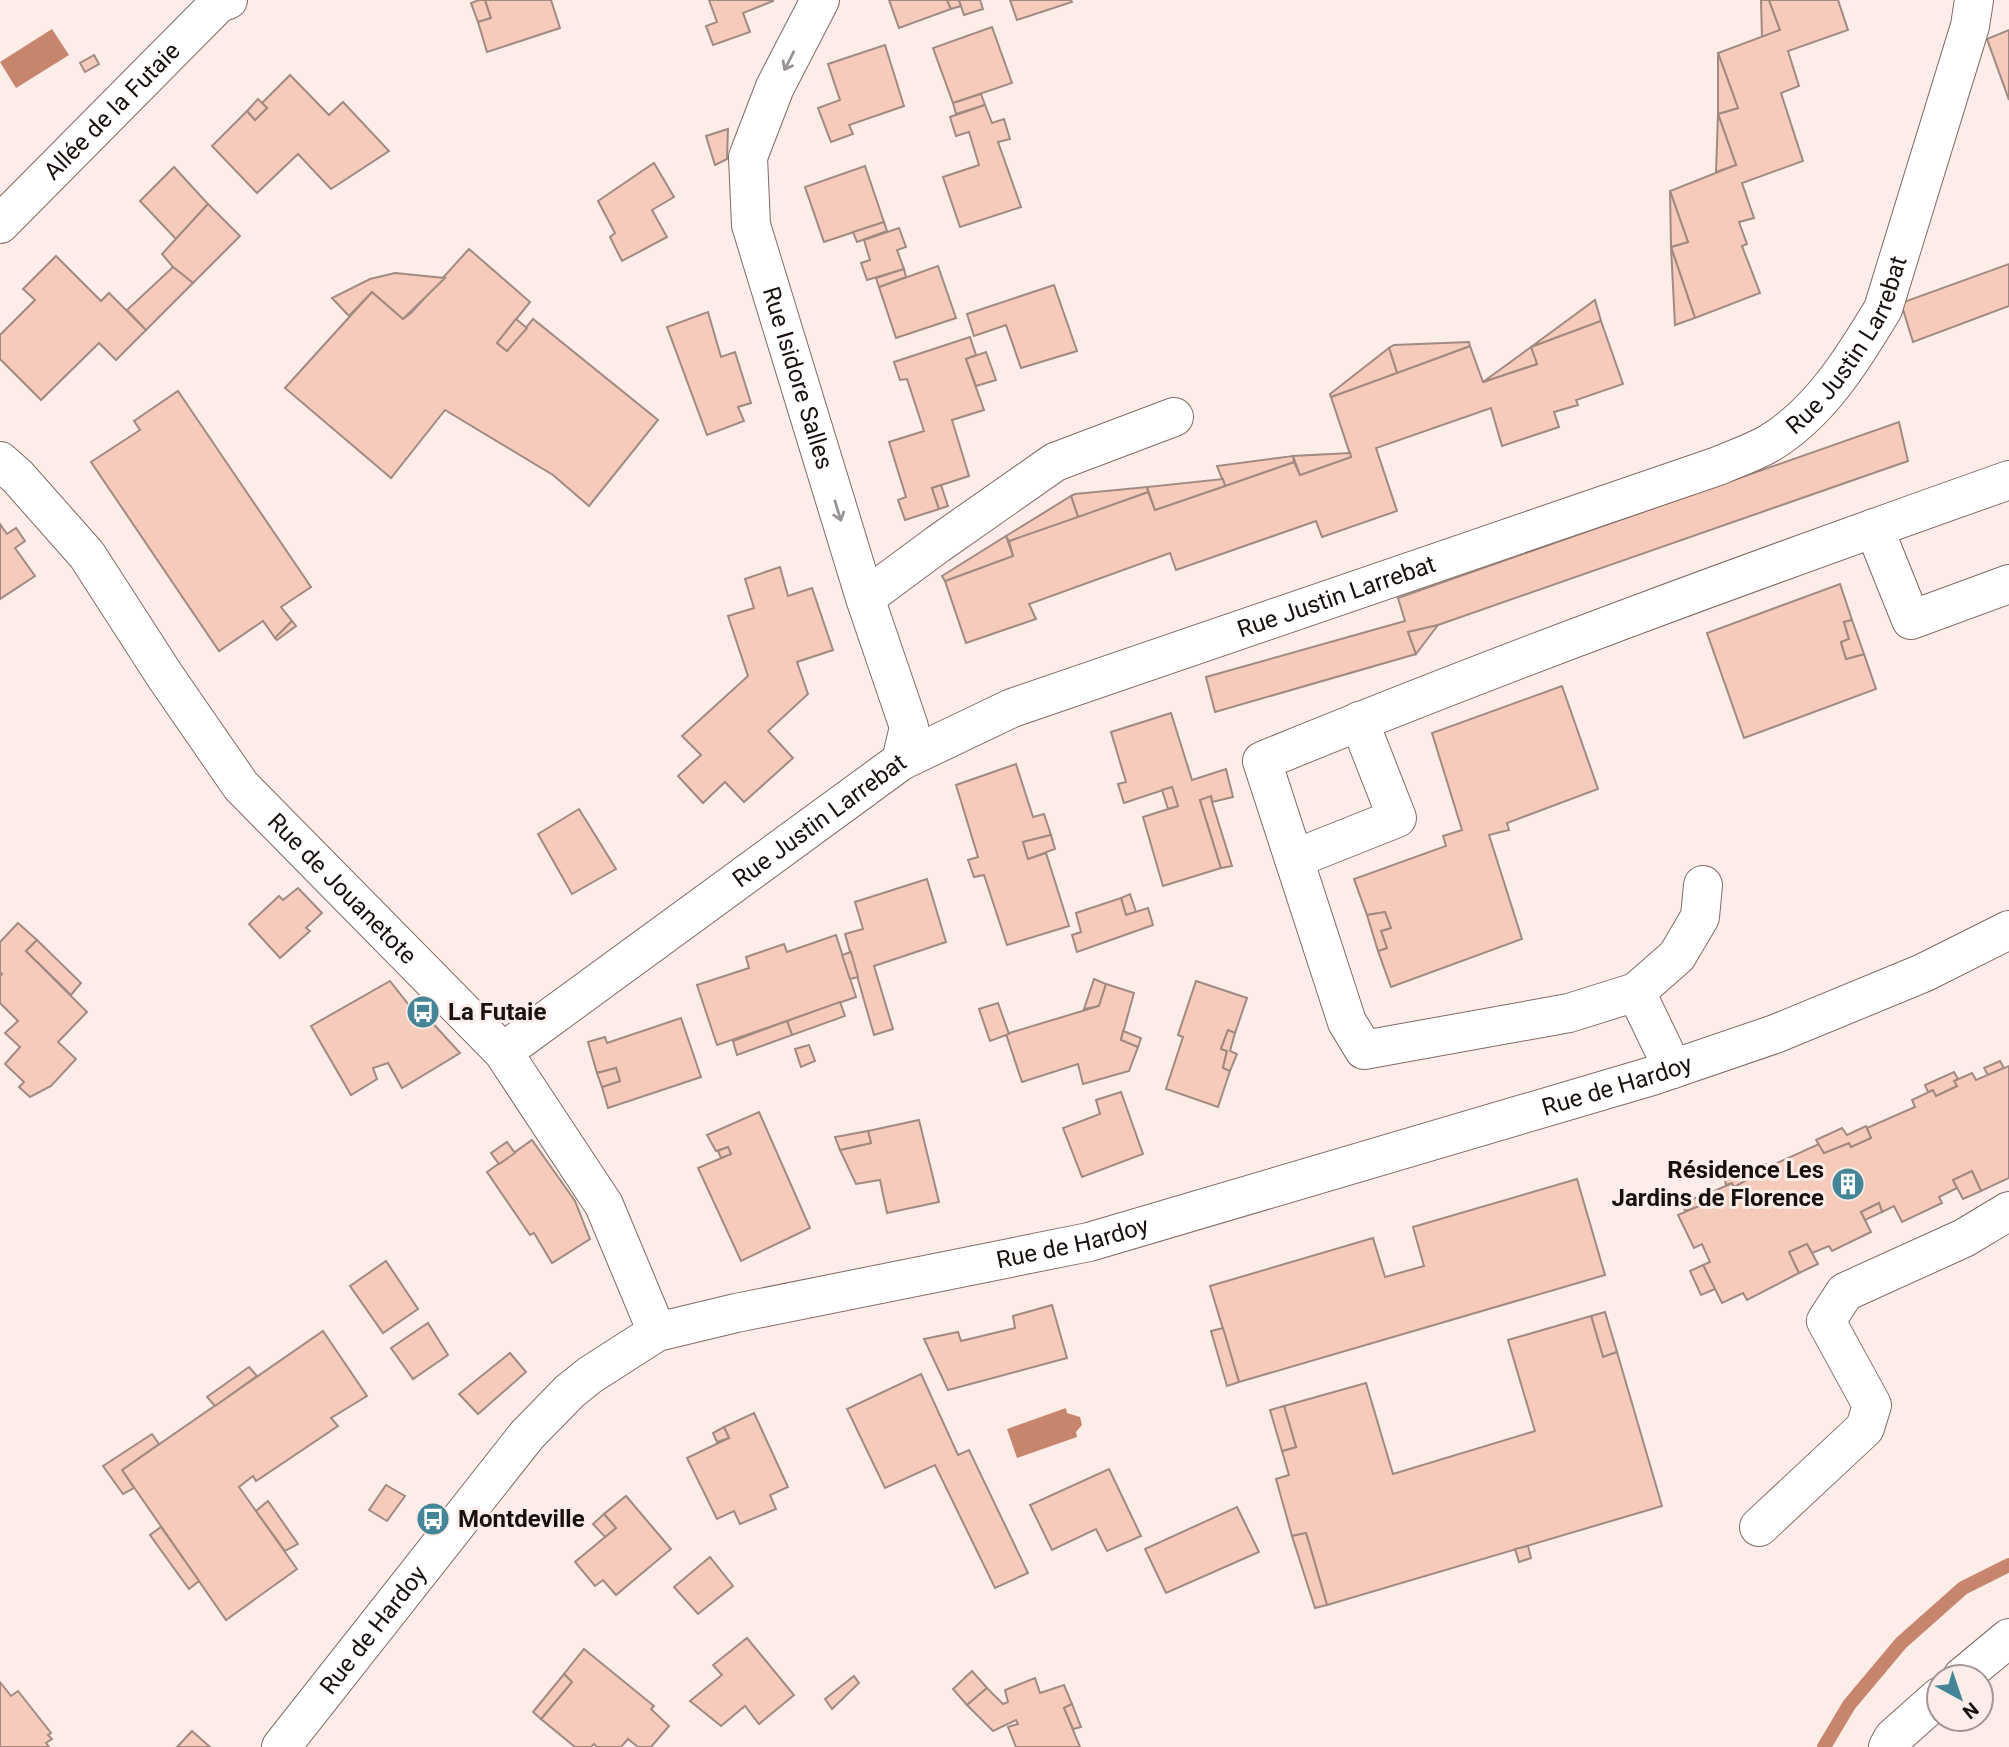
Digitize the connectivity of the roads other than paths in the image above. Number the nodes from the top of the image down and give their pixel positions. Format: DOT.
graph roads {
  1 [pos="228,0"];
  2 [pos="820,0"];
  3 [pos="1974,0"];
  4 [pos="0,224"];
  5 [pos="1174,417"];
  6 [pos="0,461"];
  7 [pos="2009,480"];
  8 [pos="1874,528"];
  9 [pos="2009,584"];
  10 [pos="864,598"];
  11 [pos="1359,721"];
  12 [pos="901,761"];
  13 [pos="1294,859"];
  14 [pos="1703,885"];
  15 [pos="2009,930"];
  16 [pos="1636,992"];
  17 [pos="503,1052"];
  18 [pos="1673,1069"];
  19 [pos="2009,1211"];
  20 [pos="657,1332"];
  21 [pos="1759,1527"];
  22 [pos="2009,1638"];
  23 [pos="1979,1663"];
  24 [pos="1925,1710"];
  25 [pos="281,1747"];
  26 [pos="1888,1747"];
  1 -- 4 [label="street, Allée de la Futaie"];
  2 -- 10 [label="street, Rue Isidore Salles, one-way"];
  3 -- 12 [label="street, Rue Justin Larrebat"];
  5 -- 10 [label="street"];
  6 -- 17 [label="street, Rue de Jouanetote"];
  7 -- 8 [label="street"];
  8 -- 9 [label="street"];
  8 -- 11 [label="street"];
  10 -- 12 [label="street, Rue Isidore Salles"];
  11 -- 13 [label="street"];
  11 -- 13 [label="street"];
  12 -- 17 [label="street, Rue Justin Larrebat"];
  13 -- 16 [label="street"];
  14 -- 16 [label="street"];
  15 -- 18 [label="street, Rue de Hardoy"];
  16 -- 18 [label="street"];
  17 -- 20 [label="street, Rue de Jouanetote"];
  18 -- 20 [label="street, Rue de Hardoy"];
  19 -- 21 [label="street"];
  20 -- 25 [label="street, Rue de Hardoy"];
  22 -- 23 [label="street"];
  24 -- 26 [label="street"];
}
